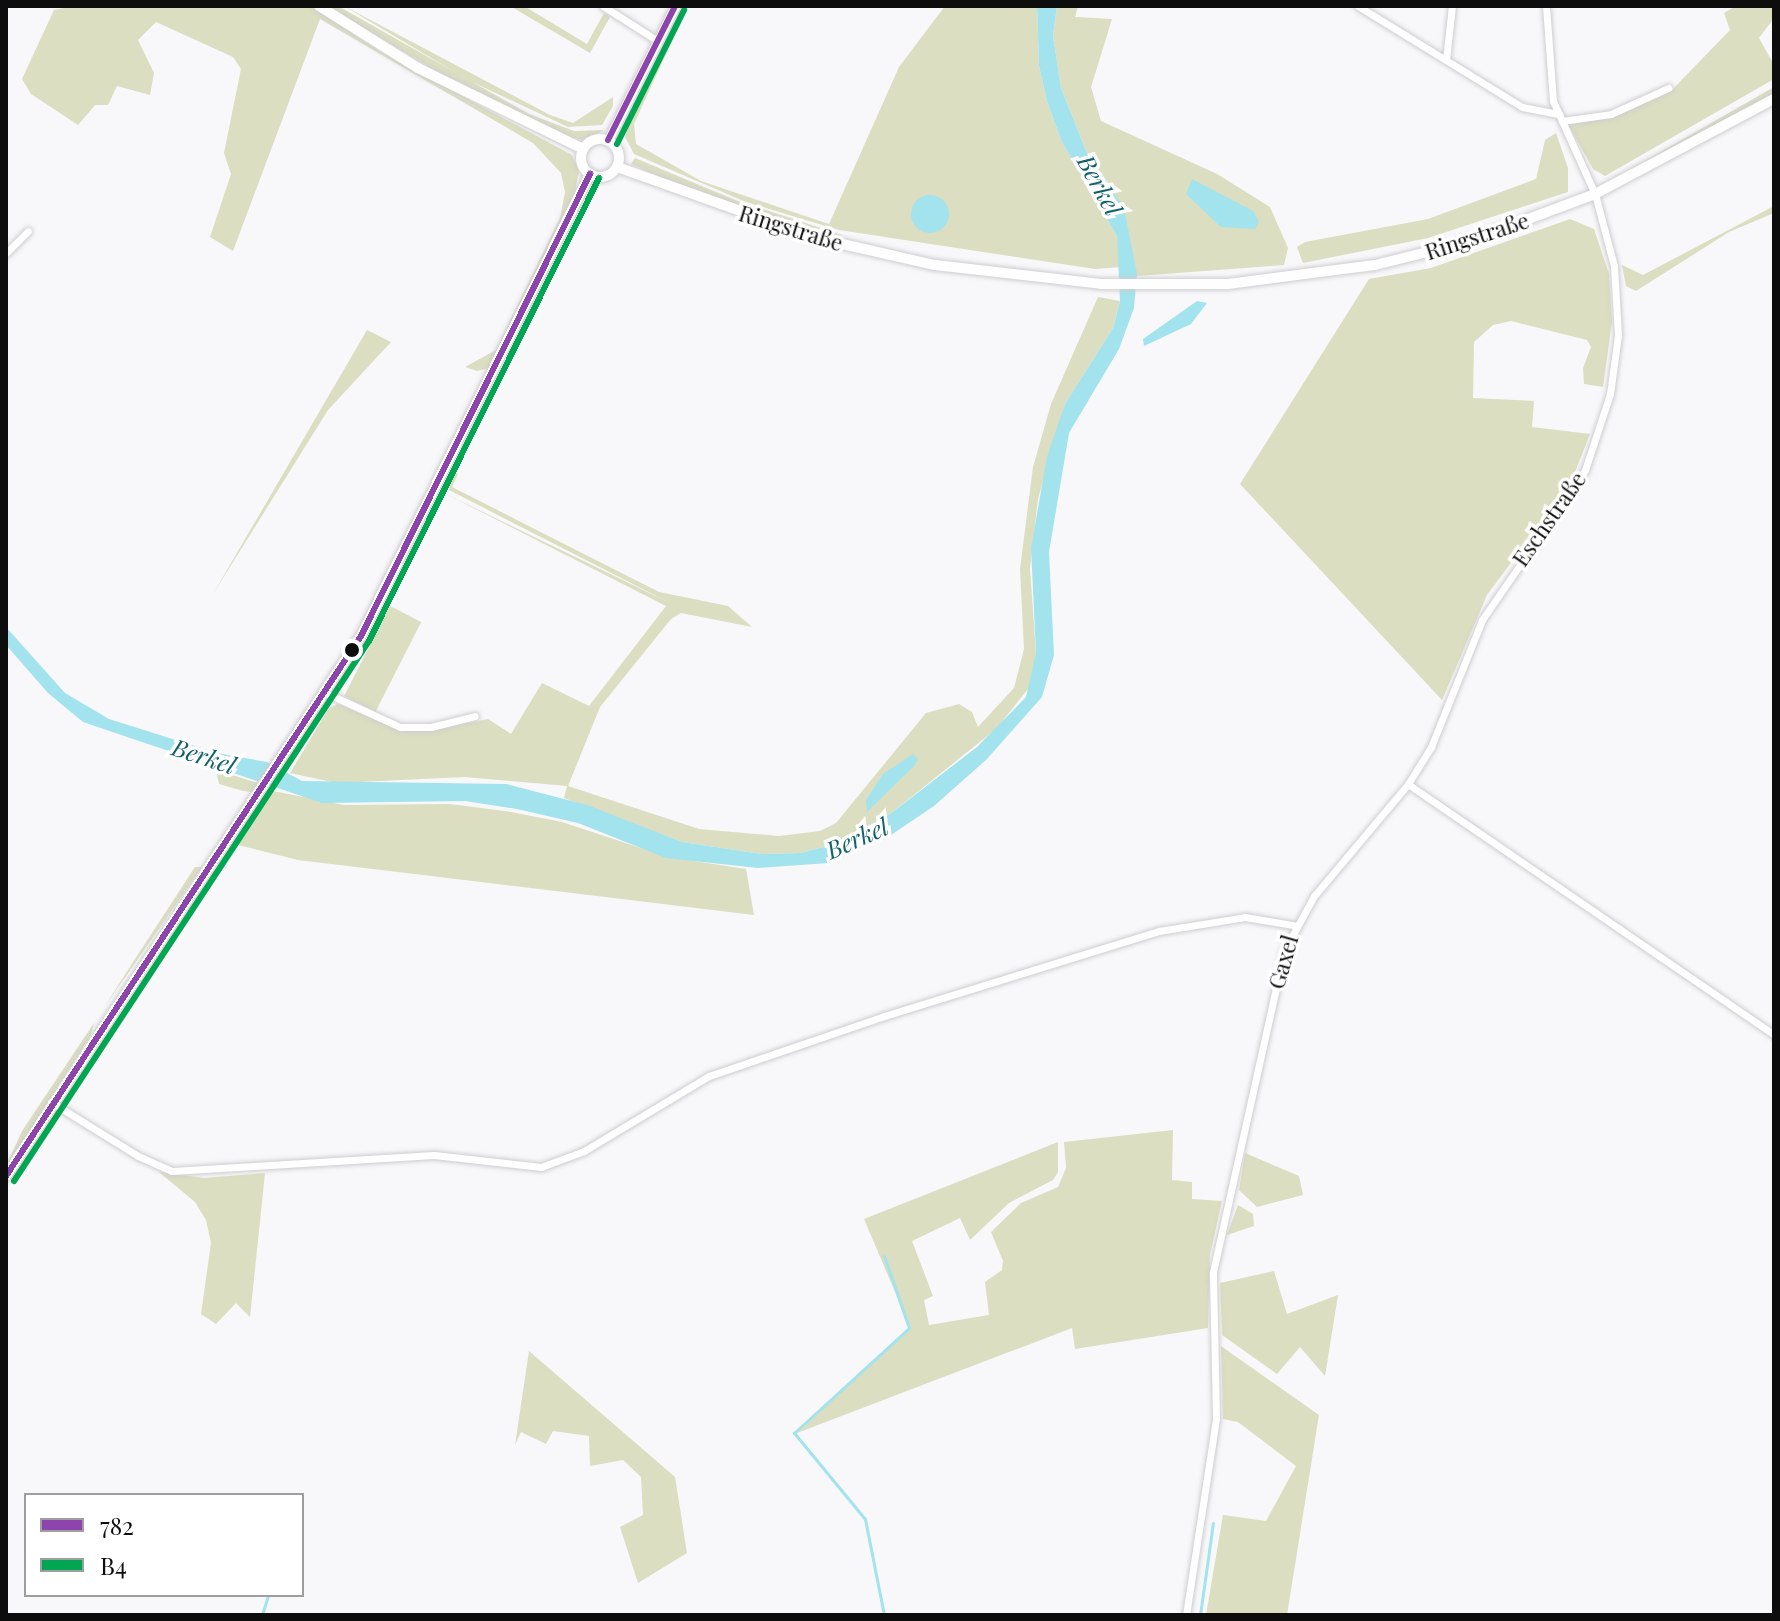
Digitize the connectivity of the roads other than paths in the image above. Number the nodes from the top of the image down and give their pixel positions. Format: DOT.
graph roads {
  1 [pos="319,6"];
  2 [pos="603,6"];
  3 [pos="675,6"];
  4 [pos="1358,6"];
  5 [pos="1452,6"];
  6 [pos="1546,6"];
  7 [pos="658,41"];
  8 [pos="1446,60"];
  9 [pos="1668,88"];
  10 [pos="1774,99"];
  11 [pos="1560,117"];
  12 [pos="608,140"];
  13 [pos="583,149"];
  14 [pos="617,167"];
  15 [pos="590,174"];
  16 [pos="1595,194"];
  17 [pos="28,231"];
  18 [pos="6,253"];
  19 [pos="324,692"];
  20 [pos="475,716"];
  21 [pos="1408,784"];
  22 [pos="1293,925"];
  23 [pos="1774,1035"];
  24 [pos="51,1102"];
  25 [pos="6,1176"];
  26 [pos="1186,1615"];
  1 -- 13 [label="main road"];
  2 -- 7 [label="street"];
  3 -- 7 [label="street"];
  4 -- 8 [label="street"];
  5 -- 8 [label="street"];
  6 -- 11 [label="street, Eschstraße"];
  7 -- 12 [label="street"];
  8 -- 11 [label="street"];
  9 -- 11 [label="street"];
  10 -- 16 [label="main road, Ringstraße"];
  11 -- 16 [label="street, Eschstraße"];
  12 -- 13 [label="main road"];
  12 -- 14 [label="main road"];
  13 -- 15 [label="main road"];
  14 -- 15 [label="main road"];
  14 -- 16 [label="main road, Ringstraße"];
  15 -- 19 [label="main road"];
  16 -- 21 [label="street, Eschstraße"];
  17 -- 18 [label="street"];
  19 -- 20 [label="street"];
  19 -- 24 [label="main road"];
  21 -- 22 [label="street, Gaxel"];
  21 -- 23 [label="street"];
  22 -- 24 [label="street"];
  22 -- 26 [label="street, Gaxel"];
  24 -- 25 [label="main road"];
}
